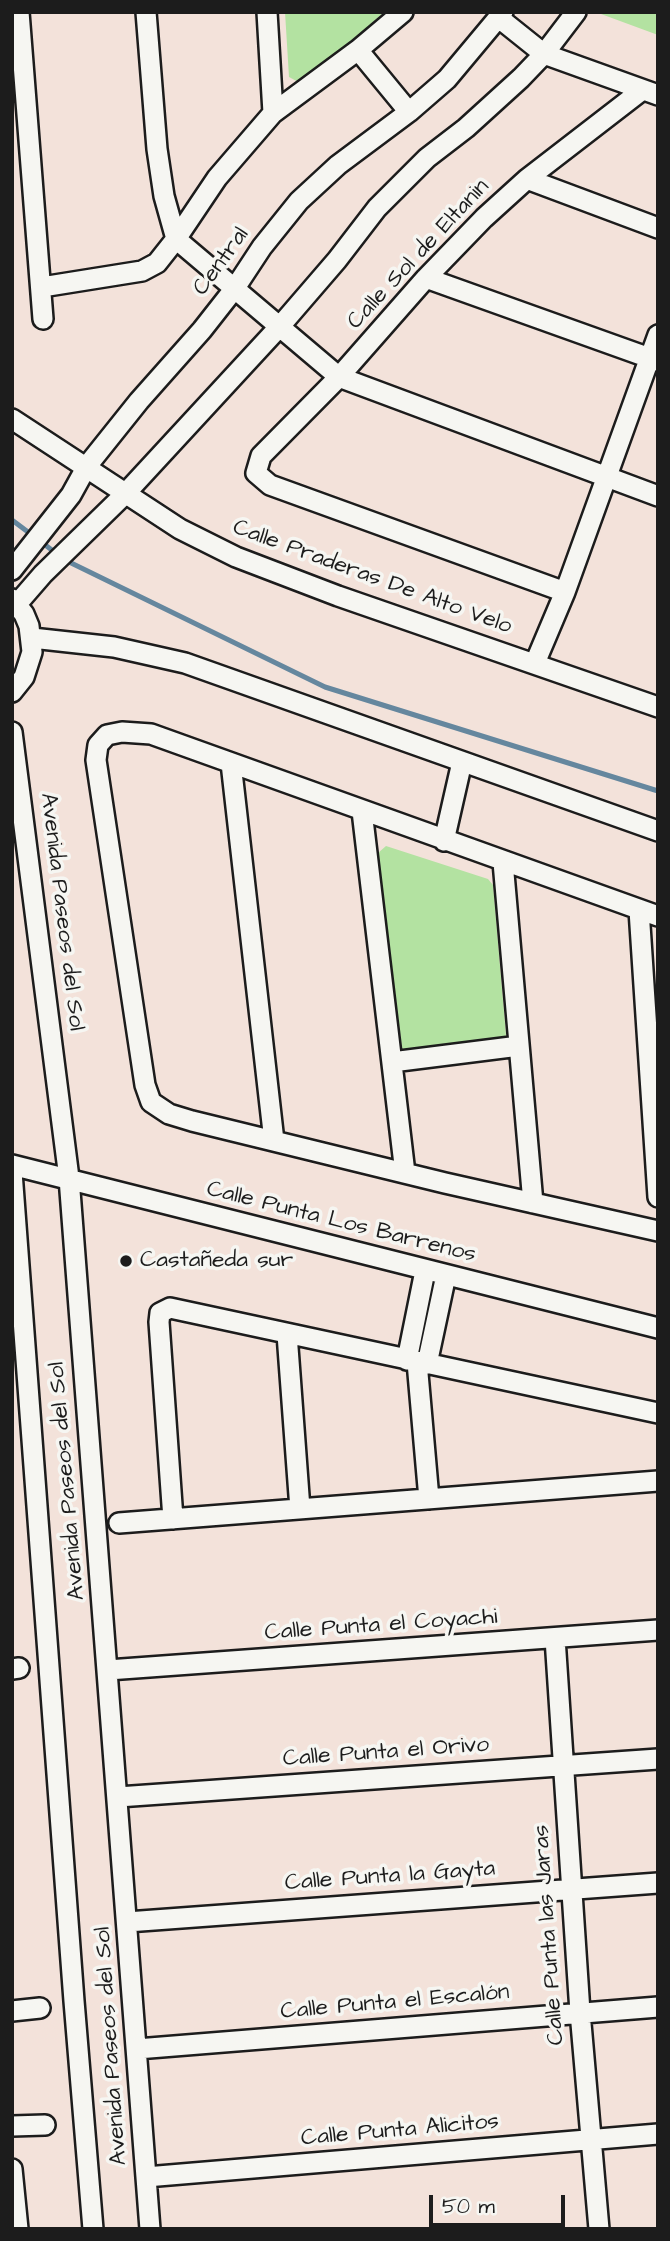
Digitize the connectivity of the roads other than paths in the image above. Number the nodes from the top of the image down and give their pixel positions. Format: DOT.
graph roads {
  1 [pos="19,12"];
  2 [pos="146,12"];
  3 [pos="267,12"];
  4 [pos="403,12"];
  5 [pos="576,12"];
  6 [pos="501,15"];
  7 [pos="358,50"];
  8 [pos="544,54"];
  9 [pos="649,93"];
  10 [pos="273,113"];
  11 [pos="409,113"];
  12 [pos="527,179"];
  13 [pos="658,228"];
  14 [pos="176,239"];
  15 [pos="426,278"];
  16 [pos="42,286"];
  17 [pos="235,288"];
  18 [pos="44,318"];
  19 [pos="281,325"];
  20 [pos="658,335"];
  21 [pos="654,360"];
  22 [pos="339,377"];
  23 [pos="12,419"];
  24 [pos="87,466"];
  25 [pos="607,478"];
  26 [pos="125,494"];
  27 [pos="658,496"];
  28 [pos="16,566"];
  29 [pos="565,592"];
  30 [pos="15,601"];
  31 [pos="32,638"];
  32 [pos="535,663"];
  33 [pos="12,692"];
  34 [pos="658,707"];
  35 [pos="12,732"];
  36 [pos="462,762"];
  37 [pos="231,763"];
  38 [pos="362,811"];
  39 [pos="658,831"];
  40 [pos="444,841"];
  41 [pos="503,862"];
  42 [pos="648,913"];
  43 [pos="519,1046"];
  44 [pos="392,1062"];
  45 [pos="274,1141"];
  46 [pos="12,1165"];
  47 [pos="12,1172"];
  48 [pos="405,1173"];
  49 [pos="69,1178"];
  50 [pos="658,1198"];
  51 [pos="533,1203"];
  52 [pos="658,1231"];
  53 [pos="425,1271"];
  54 [pos="446,1275"];
  55 [pos="658,1328"];
  56 [pos="287,1334"];
  57 [pos="417,1362"];
  58 [pos="658,1413"];
  59 [pos="658,1481"];
  60 [pos="429,1499"];
  61 [pos="300,1509"];
  62 [pos="173,1519"];
  63 [pos="119,1523"];
  64 [pos="658,1630"];
  65 [pos="555,1637"];
  66 [pos="108,1670"];
  67 [pos="658,1759"];
  68 [pos="563,1766"];
  69 [pos="118,1797"];
  70 [pos="658,1883"];
  71 [pos="570,1889"];
  72 [pos="127,1922"];
  73 [pos="658,2007"];
  74 [pos="40,2008"];
  75 [pos="12,2011"];
  76 [pos="580,2012"];
  77 [pos="137,2049"];
  78 [pos="45,2125"];
  79 [pos="12,2126"];
  80 [pos="658,2134"];
  81 [pos="590,2140"];
  82 [pos="12,2169"];
  83 [pos="146,2177"];
  84 [pos="18,2229"];
  85 [pos="93,2229"];
  86 [pos="150,2229"];
  87 [pos="599,2229"];
  1 -- 16 [label="street"];
  2 -- 14 [label="street"];
  3 -- 10 [label="street"];
  4 -- 7 [label="street"];
  5 -- 8 [label="street"];
  6 -- 8 [label="street"];
  6 -- 11 [label="street, Central"];
  7 -- 10 [label="street"];
  7 -- 11 [label="street"];
  8 -- 9 [label="street"];
  8 -- 19 [label="street"];
  9 -- 12 [label="street, Calle Sol de Eltanin"];
  10 -- 14 [label="street"];
  11 -- 17 [label="street, Central"];
  12 -- 13 [label="street"];
  12 -- 15 [label="street, Calle Sol de Eltanin"];
  14 -- 16 [label="street"];
  14 -- 17 [label="street"];
  15 -- 21 [label="street"];
  15 -- 22 [label="street, Calle Sol de Eltanin"];
  16 -- 18 [label="street"];
  17 -- 19 [label="street"];
  17 -- 24 [label="street, Central"];
  19 -- 22 [label="street"];
  19 -- 26 [label="street"];
  20 -- 21 [label="street"];
  21 -- 25 [label="street"];
  22 -- 25 [label="street"];
  22 -- 29 [label="street, Calle Sol de Eltanin"];
  23 -- 24 [label="street, Calle Praderas De Alto Velo"];
  24 -- 26 [label="street, Calle Praderas De Alto Velo"];
  24 -- 28 [label="street, Central"];
  25 -- 27 [label="street"];
  25 -- 29 [label="street"];
  26 -- 30 [label="street"];
  26 -- 32 [label="street, Calle Praderas De Alto Velo"];
  29 -- 32 [label="street"];
  30 -- 31 [label="street"];
  31 -- 33 [label="street"];
  31 -- 36 [label="street"];
  32 -- 34 [label="street, Calle Praderas De Alto Velo"];
  35 -- 49 [label="street, Avenida Paseos del Sol"];
  36 -- 39 [label="street"];
  36 -- 40 [label="street"];
  37 -- 38 [label="street"];
  37 -- 45 [label="street"];
  37 -- 45 [label="street"];
  38 -- 40 [label="street"];
  38 -- 44 [label="street"];
  40 -- 41 [label="street"];
  41 -- 42 [label="street"];
  41 -- 43 [label="street"];
  42 -- 50 [label="street"];
  43 -- 44 [label="street"];
  43 -- 51 [label="street"];
  44 -- 48 [label="street"];
  45 -- 48 [label="street"];
  46 -- 49 [label="street, Calle Punta Los Barrenos"];
  47 -- 85 [label="street, Avenida Paseos del Sol"];
  48 -- 51 [label="street"];
  49 -- 53 [label="street, Calle Punta Los Barrenos"];
  49 -- 66 [label="street, Avenida Paseos del Sol"];
  51 -- 52 [label="street"];
  53 -- 54 [label="street, Calle Punta Los Barrenos"];
  53 -- 57 [label="street"];
  54 -- 55 [label="street, Calle Punta Los Barrenos"];
  54 -- 57 [label="street"];
  56 -- 57 [label="street"];
  56 -- 61 [label="street"];
  56 -- 62 [label="street"];
  57 -- 58 [label="street"];
  57 -- 60 [label="street"];
  59 -- 60 [label="street"];
  60 -- 61 [label="street"];
  61 -- 62 [label="street"];
  62 -- 63 [label="street"];
  64 -- 65 [label="street, Calle Punta el Coyachi"];
  65 -- 66 [label="street, Calle Punta el Coyachi"];
  65 -- 68 [label="street, Calle Punta las Jaras"];
  66 -- 69 [label="street, Avenida Paseos del Sol"];
  67 -- 68 [label="street, Calle Punta el Orivo"];
  68 -- 69 [label="street, Calle Punta el Orivo"];
  68 -- 71 [label="street, Calle Punta las Jaras"];
  69 -- 72 [label="street, Avenida Paseos del Sol"];
  70 -- 71 [label="street, Calle Punta la Gayta"];
  71 -- 72 [label="street, Calle Punta la Gayta"];
  71 -- 76 [label="street, Calle Punta las Jaras"];
  72 -- 77 [label="street, Avenida Paseos del Sol"];
  73 -- 76 [label="street, Calle Punta el Escalón"];
  74 -- 75 [label="street"];
  76 -- 77 [label="street, Calle Punta el Escalón"];
  76 -- 81 [label="street, Calle Punta las Jaras"];
  77 -- 83 [label="street, Avenida Paseos del Sol"];
  78 -- 79 [label="street"];
  80 -- 81 [label="street, Calle Punta Alicitos"];
  81 -- 83 [label="street, Calle Punta Alicitos"];
  81 -- 87 [label="street, Calle Punta las Jaras"];
  82 -- 84 [label="street"];
  83 -- 86 [label="street, Avenida Paseos del Sol"];
}
